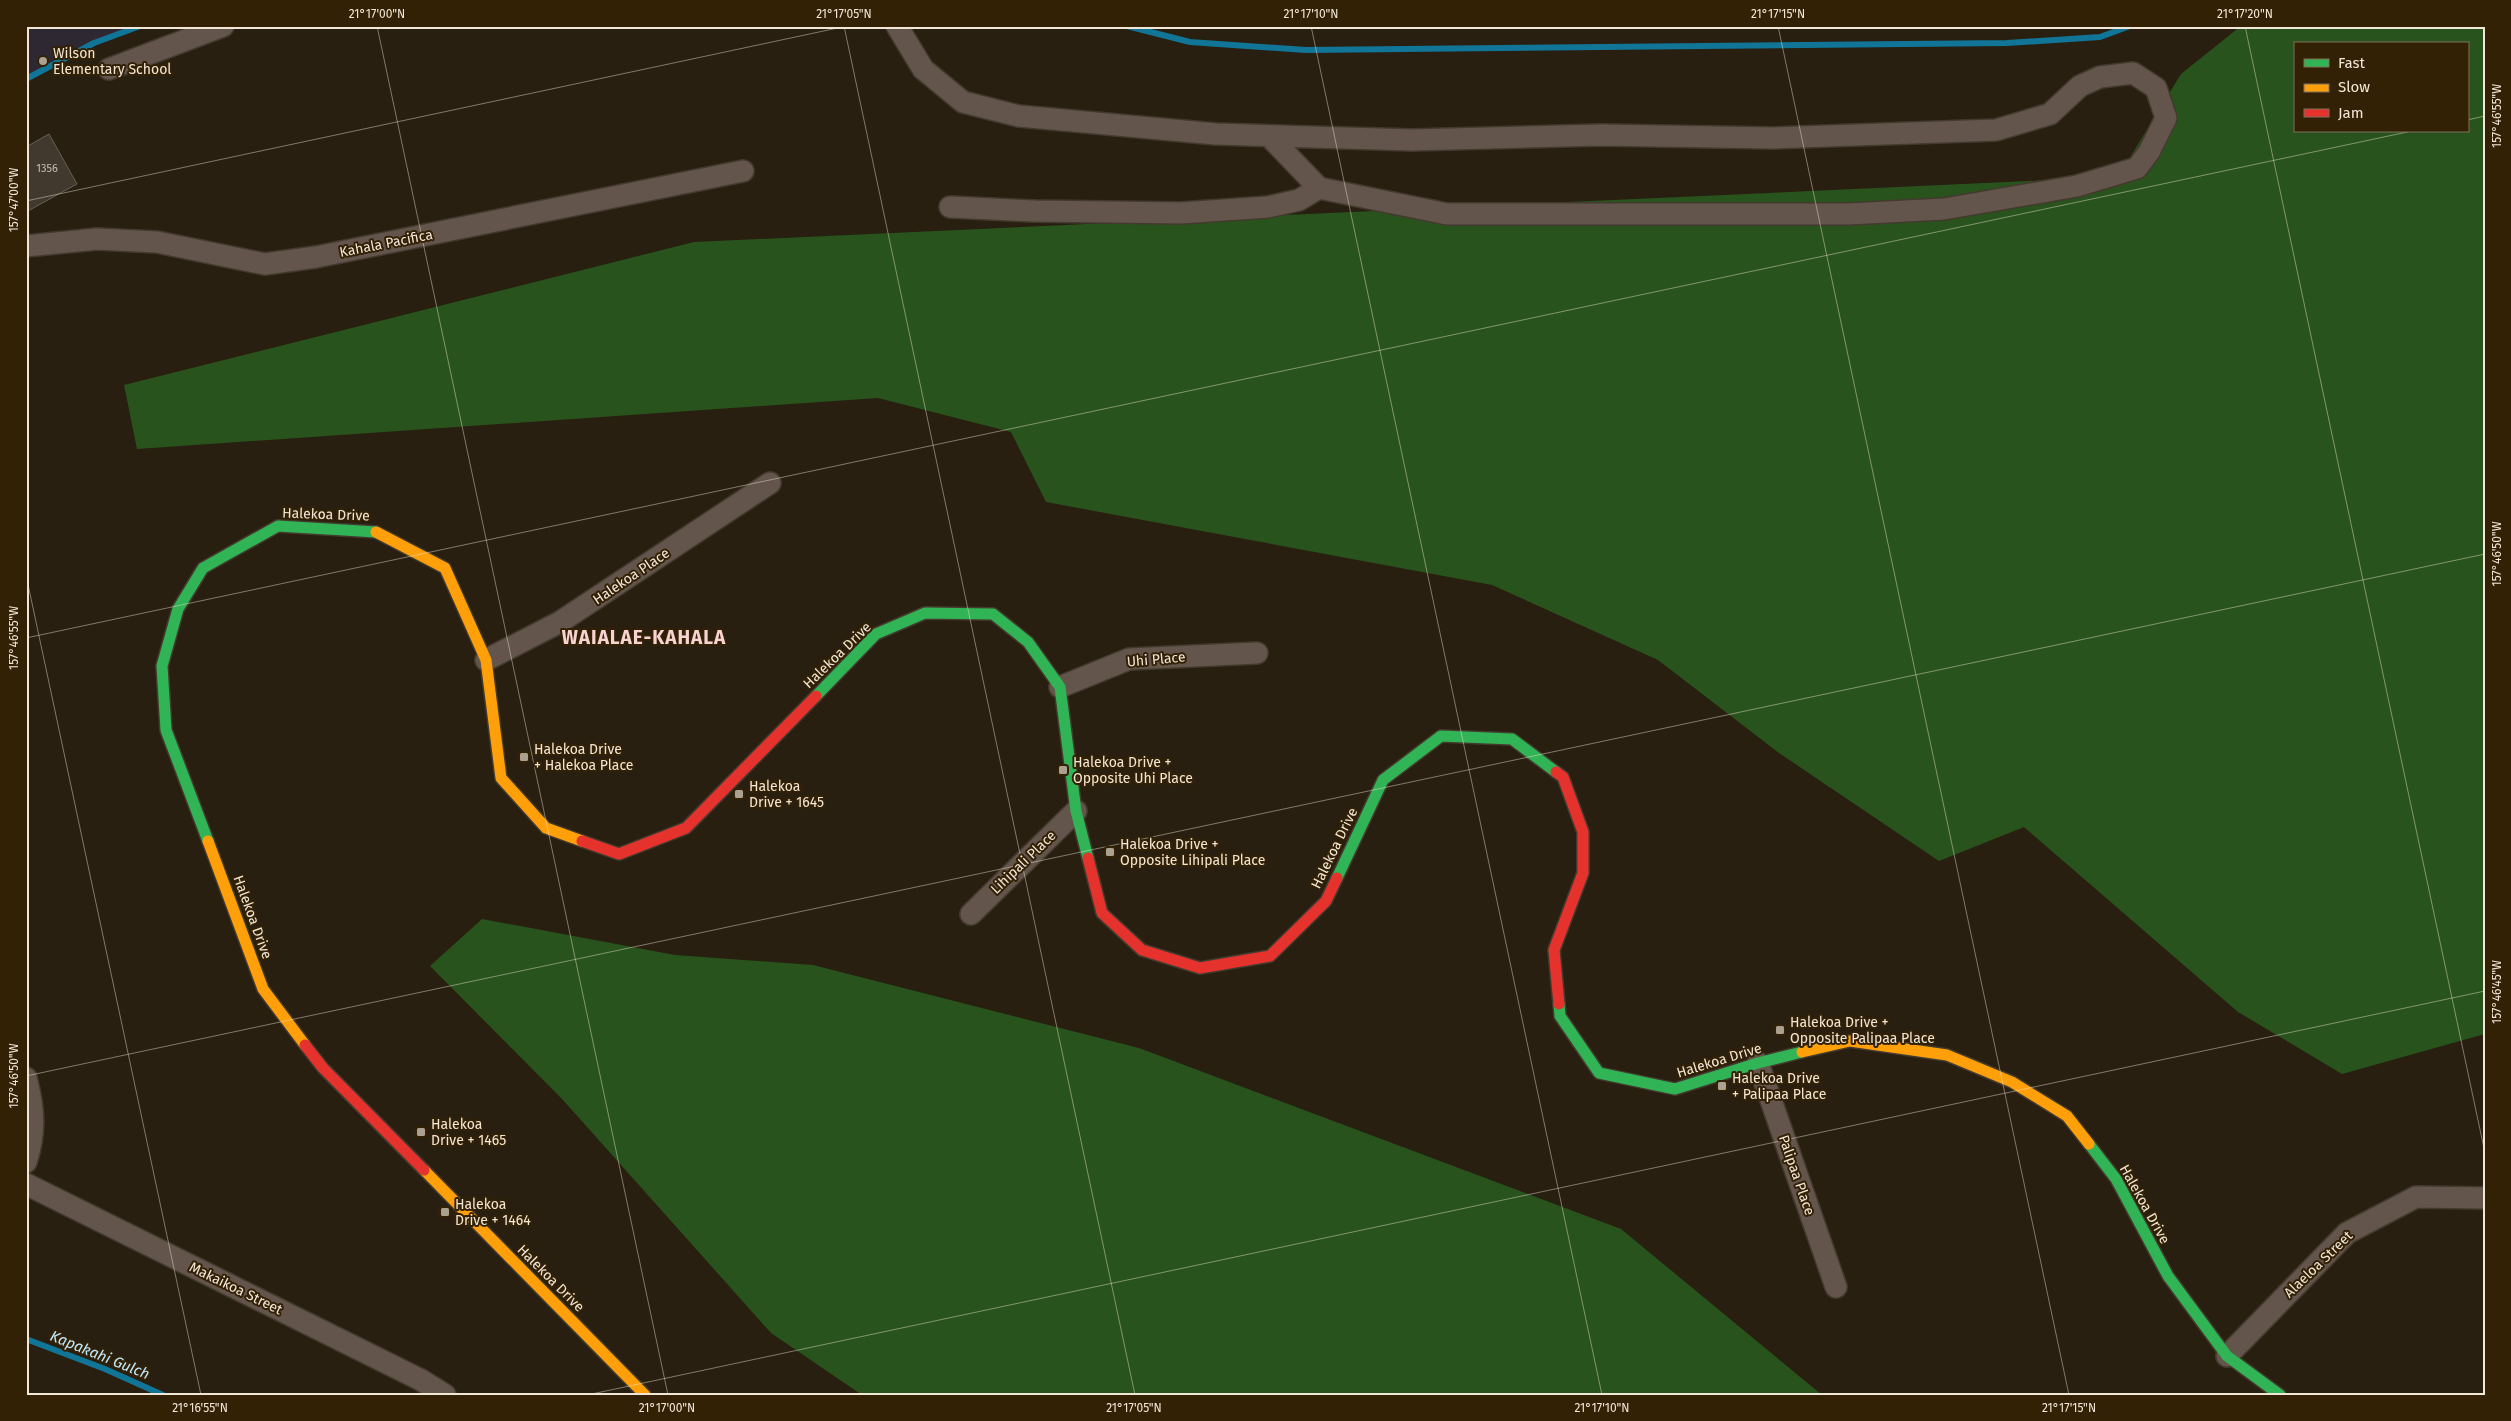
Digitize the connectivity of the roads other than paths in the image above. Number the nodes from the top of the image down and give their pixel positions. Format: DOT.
graph roads {
  1 [pos="223,26"];
  2 [pos="897,26"];
  3 [pos="109,69"];
  4 [pos="1269,136"];
  5 [pos="743,171"];
  6 [pos="1319,188"];
  7 [pos="950,207"];
  8 [pos="26,246"];
  9 [pos="770,483"];
  10 [pos="1257,653"];
  11 [pos="486,660"];
  12 [pos="1060,687"];
  13 [pos="1076,811"];
  14 [pos="971,914"];
  15 [pos="1758,1063"];
  16 [pos="26,1078"];
  17 [pos="26,1162"];
  18 [pos="26,1184"];
  19 [pos="2485,1198"];
  20 [pos="1836,1288"];
  21 [pos="2226,1356"];
  22 [pos="445,1395"];
  23 [pos="645,1395"];
  24 [pos="2280,1395"];
  1 -- 3 [label="street"];
  2 -- 4 [label="street"];
  4 -- 6 [label="street"];
  4 -- 6 [label="street"];
  5 -- 8 [label="street, Kahala Pacifica"];
  6 -- 7 [label="street"];
  9 -- 11 [label="street, Halekoa Place"];
  10 -- 12 [label="street, Uhi Place"];
  11 -- 12 [label="street, Halekoa Drive"];
  11 -- 23 [label="street, Halekoa Drive"];
  12 -- 13 [label="street, Halekoa Drive"];
  13 -- 14 [label="street, Lihipali Place"];
  13 -- 15 [label="street, Halekoa Drive"];
  15 -- 20 [label="street, Palipaa Place"];
  15 -- 21 [label="street, Halekoa Drive"];
  16 -- 17 [label="street"];
  18 -- 22 [label="street, Makaikoa Street"];
  19 -- 21 [label="street, Alaeloa Street"];
  21 -- 24 [label="street, Halekoa Drive"];
}
